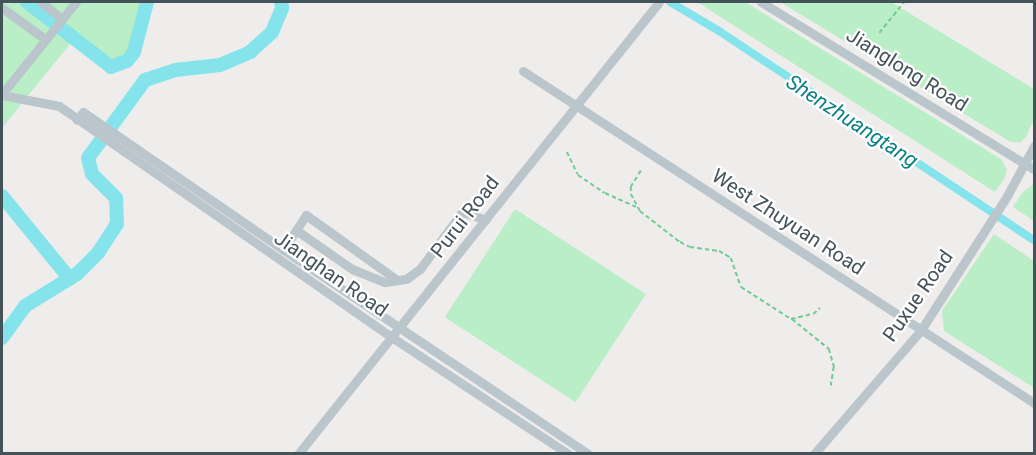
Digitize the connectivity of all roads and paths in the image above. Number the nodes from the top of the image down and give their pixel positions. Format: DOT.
graph roads {
  1 [pos="41,2"];
  2 [pos="76,2"];
  3 [pos="659,2"];
  4 [pos="761,2"];
  5 [pos="904,2"];
  6 [pos="2,8"];
  7 [pos="61,20"];
  8 [pos="879,33"];
  9 [pos="47,37"];
  10 [pos="523,71"];
  11 [pos="2,94"];
  12 [pos="576,105"];
  13 [pos="115,140"];
  14 [pos="1035,146"];
  15 [pos="567,152"];
  16 [pos="1031,166"];
  17 [pos="641,171"];
  18 [pos="637,208"];
  19 [pos="486,220"];
  20 [pos="296,230"];
  21 [pos="283,250"];
  22 [pos="397,280"];
  23 [pos="820,308"];
  24 [pos="791,319"];
  25 [pos="400,328"];
  26 [pos="921,330"];
  27 [pos="393,338"];
  28 [pos="831,386"];
  29 [pos="1035,403"];
  30 [pos="298,453"];
  31 [pos="568,453"];
  32 [pos="588,453"];
  33 [pos="814,453"];
  1 -- 7 [label="street"];
  2 -- 7 [label="street"];
  3 -- 12 [label="street, Purui Road"];
  4 -- 16 [label="street, Jianglong Road"];
  5 -- 8 [label="path"];
  6 -- 9 [label="street"];
  7 -- 9 [label="street"];
  9 -- 11 [label="street"];
  10 -- 12 [label="street, West Zhuyuan Road"];
  11 -- 13 [label="street, Jianghan Road"];
  12 -- 19 [label="street, Purui Road"];
  12 -- 26 [label="street, West Zhuyuan Road"];
  13 -- 21 [label="street"];
  13 -- 27 [label="street, Jianghan Road"];
  14 -- 16 [label="street, Puxue Road"];
  15 -- 18 [label="path"];
  16 -- 26 [label="street, Puxue Road"];
  17 -- 18 [label="path"];
  18 -- 24 [label="path"];
  19 -- 22 [label="street"];
  19 -- 25 [label="street, Purui Road"];
  20 -- 21 [label="street"];
  20 -- 22 [label="street"];
  20 -- 22 [label="street"];
  21 -- 25 [label="street"];
  23 -- 24 [label="path"];
  24 -- 28 [label="path"];
  25 -- 27 [label="street, Purui Road"];
  25 -- 32 [label="street"];
  26 -- 29 [label="street, West Zhuyuan Road"];
  26 -- 33 [label="street, Puxue Road"];
  27 -- 30 [label="street, Purui Road"];
  27 -- 31 [label="street, Jianghan Road"];
}
